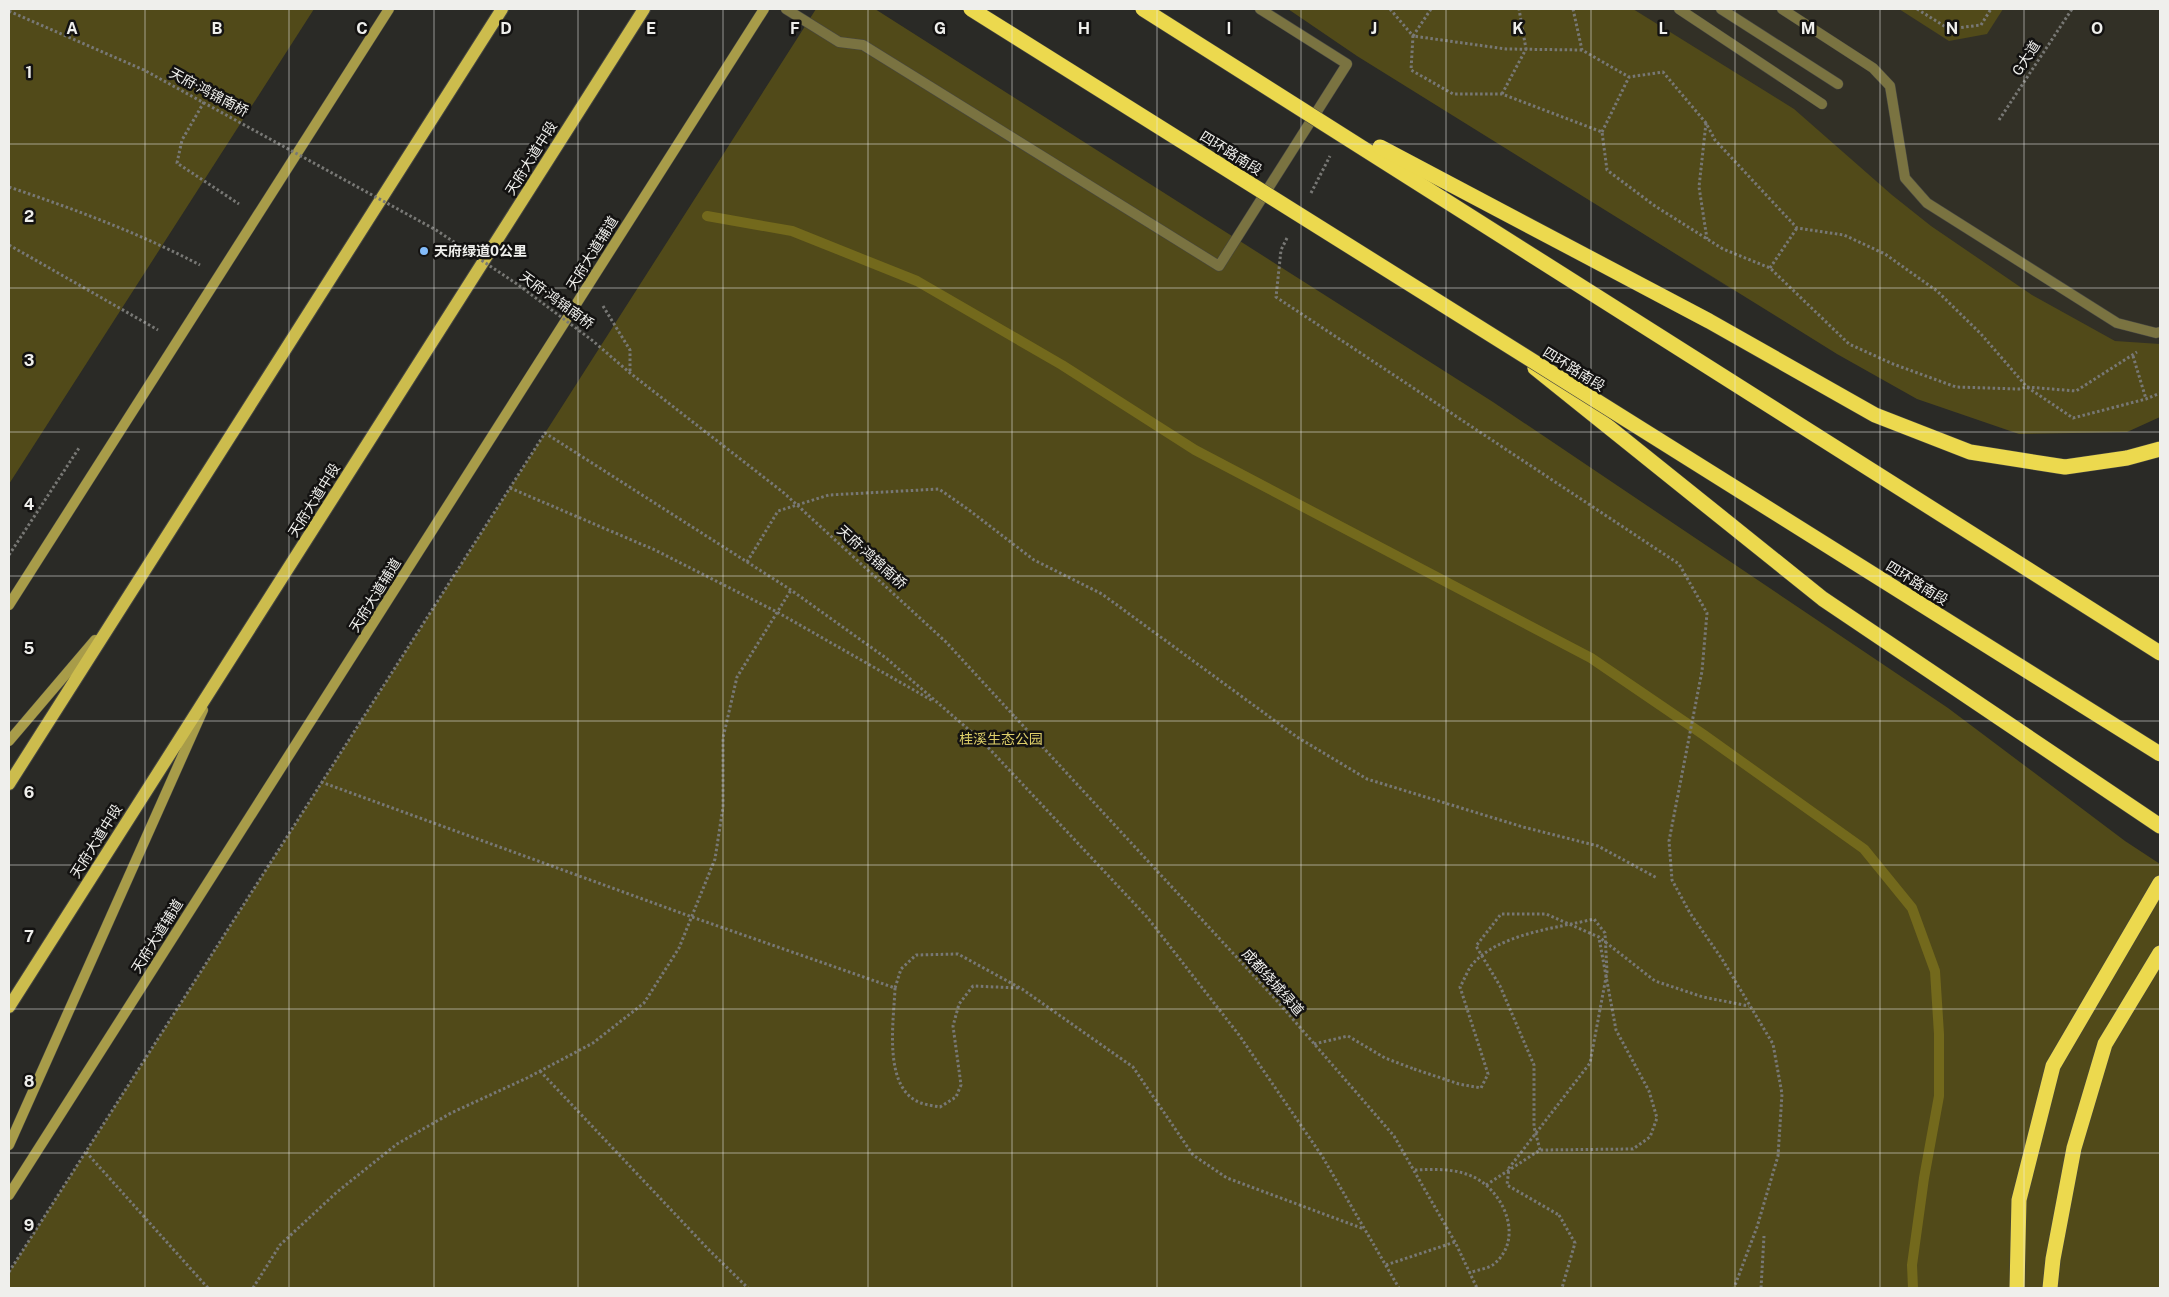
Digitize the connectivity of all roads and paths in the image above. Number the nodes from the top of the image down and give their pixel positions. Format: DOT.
graph roads {
  1 [pos="389,9"];
  2 [pos="502,9"];
  3 [pos="644,9"];
  4 [pos="764,9"];
  5 [pos="786,9"];
  6 [pos="971,9"];
  7 [pos="1143,9"];
  8 [pos="1260,9"];
  9 [pos="1390,9"];
  10 [pos="1431,9"];
  11 [pos="1519,9"];
  12 [pos="1573,9"];
  13 [pos="1679,9"];
  14 [pos="1721,9"];
  15 [pos="1782,9"];
  16 [pos="1917,9"];
  17 [pos="1991,9"];
  18 [pos="2072,9"];
  19 [pos="9,11"];
  20 [pos="1412,36"];
  21 [pos="1526,49"];
  22 [pos="1582,50"];
  23 [pos="1629,77"];
  24 [pos="1838,84"];
  25 [pos="1279,94"];
  26 [pos="1502,94"];
  27 [pos="204,102"];
  28 [pos="1822,104"];
  29 [pos="1999,120"];
  30 [pos="1706,123"];
  31 [pos="1602,132"];
  32 [pos="1332,153"];
  33 [pos="9,187"];
  34 [pos="1309,197"];
  35 [pos="238,204"];
  36 [pos="1797,228"];
  37 [pos="1290,233"];
  38 [pos="1707,239"];
  39 [pos="9,245"];
  40 [pos="1770,268"];
  41 [pos="219,275"];
  42 [pos="601,304"];
  43 [pos="2158,333"];
  44 [pos="176,342"];
  45 [pos="1506,346"];
  46 [pos="2132,356"];
  47 [pos="630,373"];
  48 [pos="2027,387"];
  49 [pos="2160,392"];
  50 [pos="2146,399"];
  51 [pos="2160,449"];
  52 [pos="510,488"];
  53 [pos="747,562"];
  54 [pos="791,590"];
  55 [pos="9,605"];
  56 [pos="777,612"];
  57 [pos="115,616"];
  58 [pos="2160,652"];
  59 [pos="216,682"];
  60 [pos="940,705"];
  61 [pos="1015,717"];
  62 [pos="9,741"];
  63 [pos="2160,754"];
  64 [pos="322,782"];
  65 [pos="9,784"];
  66 [pos="2160,826"];
  67 [pos="1657,878"];
  68 [pos="2160,883"];
  69 [pos="692,917"];
  70 [pos="1599,937"];
  71 [pos="2160,953"];
  72 [pos="895,988"];
  73 [pos="1022,988"];
  74 [pos="1750,1006"];
  75 [pos="9,1007"];
  76 [pos="1314,1044"];
  77 [pos="540,1071"];
  78 [pos="9,1145"];
  79 [pos="1540,1150"];
  80 [pos="86,1152"];
  81 [pos="1415,1170"];
  82 [pos="1486,1185"];
  83 [pos="9,1195"];
  84 [pos="1364,1230"];
  85 [pos="1764,1236"];
  86 [pos="1455,1242"];
  87 [pos="1386,1265"];
  88 [pos="9,1272"];
  89 [pos="1468,1273"];
  90 [pos="208,1288"];
  91 [pos="253,1288"];
  92 [pos="748,1288"];
  93 [pos="1399,1288"];
  94 [pos="1477,1288"];
  95 [pos="1562,1288"];
  96 [pos="1734,1288"];
  97 [pos="1761,1288"];
  98 [pos="2017,1288"];
  99 [pos="2050,1288"];
  1 -- 41 [label="street"];
  2 -- 57 [label="main road"];
  3 -- 59 [label="main road, 天府大道中段"];
  4 -- 83 [label="street, 天府大道辅道"];
  5 -- 8 [label="lane"];
  6 -- 45 [label="highway, 四环路南段, bridge"];
  7 -- 25 [label="highway, bridge"];
  9 -- 20 [label="path"];
  10 -- 20 [label="path"];
  11 -- 21 [label="path"];
  12 -- 22 [label="path"];
  13 -- 28 [label="lane"];
  14 -- 24 [label="lane"];
  15 -- 43 [label="lane"];
  16 -- 17 [label="path"];
  18 -- 29 [label="path, G大道"];
  19 -- 27 [label="path, 天府·鸿锦南桥, bridge"];
  20 -- 21 [label="path"];
  20 -- 26 [label="path"];
  21 -- 22 [label="path"];
  21 -- 26 [label="path"];
  22 -- 23 [label="path"];
  23 -- 30 [label="path"];
  23 -- 31 [label="path"];
  25 -- 51 [label="highway, bridge"];
  25 -- 58 [label="highway, bridge"];
  26 -- 31 [label="path"];
  27 -- 35 [label="path"];
  27 -- 47 [label="path, 天府·鸿锦南桥, bridge"];
  30 -- 36 [label="path"];
  30 -- 38 [label="path"];
  31 -- 38 [label="path"];
  32 -- 34 [label="path"];
  33 -- 41 [label="path"];
  36 -- 40 [label="path"];
  36 -- 48 [label="path"];
  37 -- 74 [label="path"];
  38 -- 40 [label="path"];
  39 -- 44 [label="path"];
  40 -- 48 [label="path"];
  41 -- 44 [label="street"];
  42 -- 47 [label="path"];
  43 -- 46 [label="path"];
  44 -- 55 [label="street"];
  45 -- 63 [label="highway, 四环路南段, bridge"];
  45 -- 66 [label="highway, bridge"];
  46 -- 48 [label="path"];
  46 -- 50 [label="path"];
  47 -- 61 [label="path, 天府·鸿锦南桥, bridge"];
  48 -- 50 [label="path"];
  49 -- 50 [label="path"];
  52 -- 53 [label="path"];
  52 -- 56 [label="path"];
  52 -- 64 [label="path"];
  53 -- 54 [label="path"];
  53 -- 67 [label="path"];
  54 -- 56 [label="path"];
  54 -- 60 [label="path"];
  56 -- 60 [label="path"];
  56 -- 69 [label="path"];
  57 -- 62 [label="street"];
  57 -- 65 [label="main road"];
  59 -- 75 [label="main road, 天府大道中段"];
  59 -- 78 [label="street"];
  60 -- 84 [label="path"];
  61 -- 76 [label="path, 成都绕城绿道"];
  64 -- 69 [label="path"];
  64 -- 80 [label="path"];
  68 -- 98 [label="highway"];
  69 -- 72 [label="path"];
  69 -- 77 [label="path"];
  70 -- 74 [label="path"];
  70 -- 79 [label="path"];
  70 -- 79 [label="path"];
  71 -- 99 [label="highway"];
  72 -- 73 [label="path"];
  72 -- 73 [label="path"];
  73 -- 84 [label="path"];
  74 -- 96 [label="path"];
  76 -- 81 [label="path, 成都绕城绿道"];
  76 -- 95 [label="path, bridge"];
  77 -- 91 [label="path"];
  77 -- 92 [label="path"];
  79 -- 82 [label="path"];
  80 -- 88 [label="path"];
  80 -- 90 [label="path"];
  81 -- 82 [label="path"];
  81 -- 86 [label="path, 成都绕城绿道"];
  82 -- 89 [label="path"];
  84 -- 87 [label="path"];
  85 -- 97 [label="path"];
  86 -- 87 [label="path"];
  86 -- 89 [label="path, 成都绕城绿道"];
  87 -- 93 [label="path"];
  89 -- 94 [label="path, 成都绕城绿道"];
}
